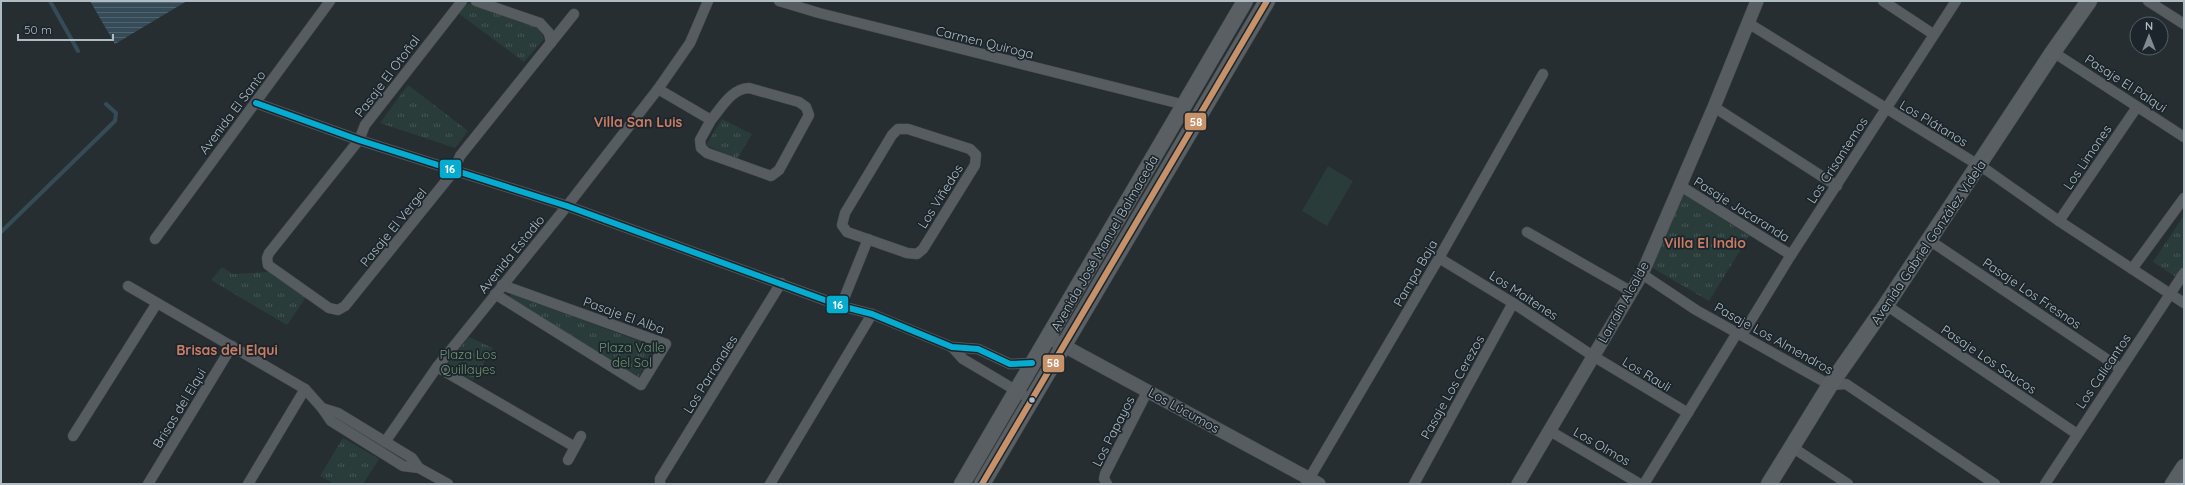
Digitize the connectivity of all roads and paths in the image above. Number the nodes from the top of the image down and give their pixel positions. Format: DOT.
graph roads {
  1 [pos="330,1"];
  2 [pos="462,1"];
  3 [pos="476,1"];
  4 [pos="708,1"];
  5 [pos="779,1"];
  6 [pos="1244,1"];
  7 [pos="1267,1"];
  8 [pos="1757,1"];
  9 [pos="1883,1"];
  10 [pos="1956,1"];
  11 [pos="2089,1"];
  12 [pos="2148,1"];
  13 [pos="574,14"];
  14 [pos="1748,23"];
  15 [pos="2184,24"];
  16 [pos="1933,34"];
  17 [pos="551,43"];
  18 [pos="2054,52"];
  19 [pos="1543,74"];
  20 [pos="658,88"];
  21 [pos="256,103"];
  22 [pos="1185,105"];
  23 [pos="1714,107"];
  24 [pos="2137,107"];
  25 [pos="1885,109"];
  26 [pos="711,120"];
  27 [pos="2184,137"];
  28 [pos="359,140"];
  29 [pos="1979,166"];
  30 [pos="454,171"];
  31 [pos="1679,185"];
  32 [pos="1837,186"];
  33 [pos="2184,198"];
  34 [pos="567,206"];
  35 [pos="2059,221"];
  36 [pos="1527,232"];
  37 [pos="155,239"];
  38 [pos="868,239"];
  39 [pos="1929,240"];
  40 [pos="1791,255"];
  41 [pos="1439,258"];
  42 [pos="268,265"];
  43 [pos="2132,269"];
  44 [pos="2184,273"];
  45 [pos="1642,274"];
  46 [pos="781,283"];
  47 [pos="502,285"];
  48 [pos="128,286"];
  49 [pos="1632,292"];
  50 [pos="495,294"];
  51 [pos="2170,294"];
  52 [pos="157,303"];
  53 [pos="1513,303"];
  54 [pos="2184,303"];
  55 [pos="1886,305"];
  56 [pos="841,306"];
  57 [pos="872,314"];
  58 [pos="1740,334"];
  59 [pos="1049,338"];
  60 [pos="1063,345"];
  61 [pos="232,346"];
  62 [pos="952,347"];
  63 [pos="1593,356"];
  64 [pos="1032,363"];
  65 [pos="437,367"];
  66 [pos="2120,368"];
  67 [pos="1830,385"];
  68 [pos="305,389"];
  69 [pos="1016,390"];
  70 [pos="1148,390"];
  71 [pos="1032,400"];
  72 [pos="322,408"];
  73 [pos="1688,413"];
  74 [pos="1550,431"];
  75 [pos="2077,434"];
  76 [pos="73,436"];
  77 [pos="581,436"];
  78 [pos="385,442"];
  79 [pos="575,447"];
  80 [pos="1792,447"];
  81 [pos="568,460"];
  82 [pos="2184,467"];
  83 [pos="419,468"];
  84 [pos="659,482"];
  85 [pos="1311,482"];
  86 [pos="148,484"];
  87 [pos="248,484"];
  88 [pos="448,484"];
  89 [pos="770,484"];
  90 [pos="962,484"];
  91 [pos="982,484"];
  92 [pos="1107,484"];
  93 [pos="1414,484"];
  94 [pos="1518,484"];
  95 [pos="1640,484"];
  96 [pos="1644,484"];
  97 [pos="1769,484"];
  98 [pos="1848,484"];
  99 [pos="1995,484"];
  100 [pos="2045,484"];
  101 [pos="2173,484"];
  1 -- 21 [label="street, Avenida El Santo"];
  2 -- 28 [label="street, Pasaje El Otoñal"];
  3 -- 17 [label="street"];
  4 -- 20 [label="street, Avenida Estadio"];
  5 -- 22 [label="street, Carmen Quiroga"];
  6 -- 22 [label="main road, Avenida José Manuel Balmaceda"];
  7 -- 60 [label="main road, Avenida José Manuel Balmaceda"];
  8 -- 14 [label="street, Larraín Alcalde"];
  9 -- 16 [label="street"];
  10 -- 16 [label="street, Los Crisantemos"];
  11 -- 18 [label="main road, Avenida Gabriel González Videla"];
  12 -- 15 [label="street"];
  13 -- 17 [label="street, Pasaje El Vergel"];
  14 -- 23 [label="street, Larraín Alcalde"];
  14 -- 25 [label="street, Los Plátanos"];
  16 -- 25 [label="street, Los Crisantemos"];
  17 -- 30 [label="street, Pasaje El Vergel"];
  18 -- 24 [label="street, Pasaje El Palqui"];
  18 -- 29 [label="main road, Avenida Gabriel González Videla"];
  19 -- 41 [label="street, Pampa Baja"];
  20 -- 26 [label="street"];
  20 -- 34 [label="street, Avenida Estadio"];
  21 -- 28 [label="street"];
  21 -- 37 [label="street, Avenida El Santo"];
  22 -- 59 [label="main road, Avenida José Manuel Balmaceda"];
  23 -- 31 [label="street, Larraín Alcalde"];
  23 -- 32 [label="street"];
  24 -- 27 [label="street, Pasaje El Palqui"];
  24 -- 35 [label="street, Los Limones"];
  25 -- 29 [label="street, Los Plátanos"];
  25 -- 32 [label="street, Los Crisantemos"];
  26 -- 26 [label="street"];
  28 -- 30 [label="street"];
  28 -- 42 [label="street, Pasaje El Otoñal"];
  29 -- 35 [label="street, Los Plátanos"];
  29 -- 39 [label="main road, Avenida Gabriel González Videla"];
  30 -- 34 [label="street"];
  30 -- 42 [label="street, Pasaje El Vergel"];
  31 -- 40 [label="street, Pasaje Jacaranda"];
  31 -- 45 [label="street, Larraín Alcalde"];
  32 -- 40 [label="street, Los Crisantemos"];
  33 -- 43 [label="street"];
  34 -- 46 [label="street"];
  34 -- 47 [label="street, Avenida Estadio"];
  35 -- 43 [label="street, Los Plátanos"];
  36 -- 49 [label="street"];
  38 -- 38 [label="street, Los Viñedos"];
  38 -- 56 [label="street"];
  39 -- 55 [label="main road, Avenida Gabriel González Videla"];
  39 -- 66 [label="street, Pasaje Los Fresnos"];
  40 -- 58 [label="street, Los Crisantemos"];
  41 -- 53 [label="street, Los Maitenes"];
  41 -- 85 [label="street, Pampa Baja"];
  43 -- 51 [label="street, Los Plátanos"];
  44 -- 51 [label="street, Los Calicantos"];
  45 -- 49 [label="street, Larraín Alcalde"];
  45 -- 58 [label="street, Pasaje Los Almendros"];
  46 -- 56 [label="street"];
  46 -- 84 [label="street, Los Parronales"];
  47 -- 50 [label="street, Avenida Estadio"];
  47 -- 50 [label="street, Pasaje El Alba"];
  48 -- 52 [label="street"];
  49 -- 63 [label="street, Larraín Alcalde"];
  50 -- 65 [label="street, Avenida Estadio"];
  51 -- 54 [label="street, Los Plátanos"];
  51 -- 66 [label="street, Los Calicantos"];
  52 -- 61 [label="street"];
  52 -- 76 [label="street"];
  53 -- 63 [label="street, Los Maitenes"];
  53 -- 93 [label="street, Pasaje Los Cerezos"];
  55 -- 67 [label="main road, Avenida Gabriel González Videla"];
  55 -- 75 [label="street, Pasaje Los Saucos"];
  56 -- 57 [label="street"];
  57 -- 62 [label="street"];
  57 -- 89 [label="street"];
  58 -- 67 [label="street, Pasaje Los Almendros"];
  58 -- 73 [label="street, Los Crisantemos"];
  59 -- 60 [label="street, Los Lúcumos"];
  59 -- 64 [label="main road, Avenida José Manuel Balmaceda"];
  60 -- 70 [label="street, Los Lúcumos"];
  60 -- 71 [label="main road, Avenida José Manuel Balmaceda"];
  61 -- 68 [label="street"];
  61 -- 86 [label="street, Brisas del Elqui"];
  62 -- 64 [label="street"];
  62 -- 69 [label="street"];
  63 -- 73 [label="street, Los Rauli"];
  63 -- 74 [label="street, Larraín Alcalde"];
  64 -- 69 [label="main road, Avenida José Manuel Balmaceda"];
  65 -- 78 [label="street, Avenida Estadio"];
  65 -- 79 [label="street"];
  66 -- 75 [label="street, Los Calicantos"];
  67 -- 80 [label="main road, Avenida Gabriel González Videla"];
  67 -- 99 [label="street, Pasaje Los Almendros"];
  68 -- 72 [label="street"];
  68 -- 87 [label="street"];
  69 -- 71 [label="street"];
  69 -- 90 [label="main road, Avenida José Manuel Balmaceda"];
  70 -- 85 [label="street, Los Lúcumos"];
  70 -- 92 [label="street, Los Papayos"];
  71 -- 91 [label="main road, Avenida José Manuel Balmaceda"];
  72 -- 78 [label="street"];
  72 -- 83 [label="street"];
  73 -- 96 [label="street, Los Crisantemos"];
  74 -- 94 [label="street, Larraín Alcalde"];
  74 -- 95 [label="street, Los Olmos"];
  75 -- 100 [label="street, Los Calicantos"];
  77 -- 79 [label="street"];
  78 -- 83 [label="street"];
  79 -- 81 [label="street"];
  80 -- 97 [label="main road, Avenida Gabriel González Videla"];
  80 -- 98 [label="street"];
  82 -- 101 [label="main road"];
  83 -- 88 [label="street"];
}
